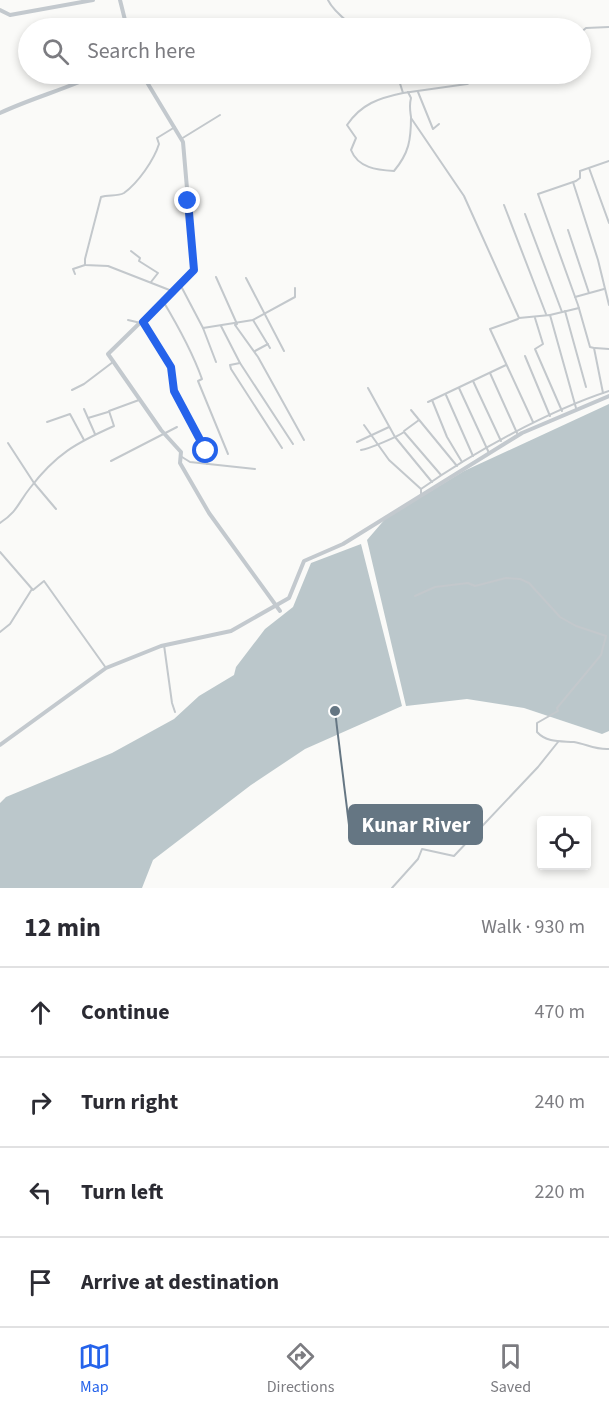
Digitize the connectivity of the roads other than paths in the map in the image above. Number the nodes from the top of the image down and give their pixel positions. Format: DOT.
graph roads {
  1 [pos="93,0"];
  2 [pos="120,0"];
  3 [pos="328,0"];
  4 [pos="0,10"];
  5 [pos="124,18"];
  6 [pos="347,18"];
  7 [pos="609,27"];
  8 [pos="591,28"];
  9 [pos="74,84"];
  10 [pos="148,84"];
  11 [pos="400,84"];
  12 [pos="467,84"];
  13 [pos="408,92"];
  14 [pos="418,92"];
  15 [pos="403,93"];
  16 [pos="0,113"];
  17 [pos="220,115"];
  18 [pos="411,118"];
  19 [pos="439,124"];
  20 [pos="175,127"];
  21 [pos="182,139"];
  22 [pos="609,161"];
  23 [pos="589,168"];
  24 [pos="573,182"];
  25 [pos="504,205"];
  26 [pos="525,214"];
  27 [pos="609,223"];
  28 [pos="568,230"];
  29 [pos="131,251"];
  30 [pos="85,265"];
  31 [pos="75,274"];
  32 [pos="216,277"];
  33 [pos="246,278"];
  34 [pos="151,282"];
  35 [pos="178,287"];
  36 [pos="294,288"];
  37 [pos="603,289"];
  38 [pos="174,292"];
  39 [pos="589,293"];
  40 [pos="575,297"];
  41 [pos="163,301"];
  42 [pos="609,305"];
  43 [pos="579,308"];
  44 [pos="563,312"];
  45 [pos="264,313"];
  46 [pos="548,315"];
  47 [pos="519,318"];
  48 [pos="535,318"];
  49 [pos="128,320"];
  50 [pos="253,320"];
  51 [pos="143,322"];
  52 [pos="236,325"];
  53 [pos="221,326"];
  54 [pos="203,328"];
  55 [pos="268,344"];
  56 [pos="270,348"];
  57 [pos="583,348"];
  58 [pos="594,348"];
  59 [pos="609,349"];
  60 [pos="284,351"];
  61 [pos="254,352"];
  62 [pos="525,356"];
  63 [pos="112,362"];
  64 [pos="216,362"];
  65 [pos="240,363"];
  66 [pos="506,365"];
  67 [pos="490,373"];
  68 [pos="473,381"];
  69 [pos="586,387"];
  70 [pos="368,388"];
  71 [pos="459,388"];
  72 [pos="72,390"];
  73 [pos="609,391"];
  74 [pos="603,393"];
  75 [pos="446,394"];
  76 [pos="609,396"];
  77 [pos="139,400"];
  78 [pos="432,400"];
  79 [pos="428,402"];
  80 [pos="575,407"];
  81 [pos="84,409"];
  82 [pos="411,410"];
  83 [pos="109,411"];
  84 [pos="562,411"];
  85 [pos="550,416"];
  86 [pos="88,418"];
  87 [pos="419,420"];
  88 [pos="47,422"];
  89 [pos="364,425"];
  90 [pos="534,425"];
  91 [pos="177,427"];
  92 [pos="388,427"];
  93 [pos="404,432"];
  94 [pos="517,433"];
  95 [pos="95,434"];
  96 [pos="165,435"];
  97 [pos="370,436"];
  98 [pos="395,437"];
  99 [pos="84,440"];
  100 [pos="304,440"];
  101 [pos="357,442"];
  102 [pos="501,442"];
  103 [pos="8,443"];
  104 [pos="377,443"];
  105 [pos="293,444"];
  106 [pos="282,448"];
  107 [pos="362,450"];
  108 [pos="488,451"];
  109 [pos="228,454"];
  110 [pos="181,456"];
  111 [pos="473,456"];
  112 [pos="111,461"];
  113 [pos="462,462"];
  114 [pos="207,464"];
  115 [pos="457,465"];
  116 [pos="255,469"];
  117 [pos="441,475"];
  118 [pos="432,482"];
  119 [pos="34,483"];
  120 [pos="421,491"];
  121 [pos="56,509"];
  122 [pos="0,523"];
  123 [pos="0,552"];
  124 [pos="32,589"];
  125 [pos="415,596"];
  126 [pos="276,605"];
  127 [pos="280,611"];
  128 [pos="0,632"];
  129 [pos="164,645"];
  130 [pos="106,668"];
  131 [pos="175,712"];
  132 [pos="558,742"];
  133 [pos="0,745"];
  134 [pos="609,749"];
  135 [pos="392,888"];
  1 -- 4 [label="street"];
  2 -- 5 [label="street"];
  3 -- 6 [label="street"];
  7 -- 8 [label="street"];
  9 -- 16 [label="street"];
  10 -- 20 [label="street"];
  11 -- 15 [label="street"];
  12 -- 14 [label="street"];
  13 -- 14 [label="street"];
  13 -- 15 [label="street"];
  13 -- 18 [label="street"];
  14 -- 19 [label="street"];
  15 -- 18 [label="street"];
  17 -- 21 [label="street"];
  18 -- 47 [label="street"];
  20 -- 21 [label="street"];
  20 -- 30 [label="street"];
  21 -- 35 [label="street"];
  22 -- 23 [label="street"];
  23 -- 24 [label="street"];
  23 -- 27 [label="street"];
  24 -- 37 [label="street"];
  24 -- 40 [label="street"];
  25 -- 46 [label="street"];
  26 -- 44 [label="street"];
  28 -- 39 [label="street"];
  29 -- 34 [label="street"];
  30 -- 31 [label="street"];
  30 -- 34 [label="street"];
  32 -- 52 [label="street"];
  33 -- 45 [label="street"];
  34 -- 38 [label="street"];
  35 -- 38 [label="street"];
  35 -- 54 [label="street"];
  36 -- 45 [label="street"];
  37 -- 39 [label="street"];
  37 -- 42 [label="street"];
  38 -- 41 [label="street"];
  39 -- 40 [label="street"];
  40 -- 43 [label="street"];
  41 -- 51 [label="street"];
  41 -- 109 [label="street"];
  43 -- 44 [label="street"];
  43 -- 58 [label="street"];
  44 -- 46 [label="street"];
  44 -- 69 [label="street"];
  45 -- 50 [label="street"];
  45 -- 60 [label="street"];
  46 -- 48 [label="street"];
  46 -- 80 [label="street"];
  47 -- 48 [label="street"];
  47 -- 66 [label="street"];
  48 -- 84 [label="street"];
  49 -- 51 [label="street"];
  50 -- 52 [label="street"];
  50 -- 55 [label="street"];
  51 -- 63 [label="street"];
  51 -- 114 [label="street"];
  52 -- 53 [label="street"];
  52 -- 61 [label="street"];
  53 -- 54 [label="street"];
  53 -- 65 [label="street"];
  54 -- 64 [label="street"];
  55 -- 56 [label="street"];
  55 -- 61 [label="street"];
  57 -- 58 [label="street"];
  58 -- 59 [label="street"];
  58 -- 74 [label="street"];
  61 -- 100 [label="street"];
  62 -- 85 [label="street"];
  63 -- 72 [label="street"];
  63 -- 77 [label="street"];
  65 -- 105 [label="street"];
  65 -- 106 [label="street"];
  66 -- 67 [label="street"];
  66 -- 90 [label="street"];
  67 -- 68 [label="street"];
  67 -- 94 [label="street"];
  68 -- 71 [label="street"];
  68 -- 102 [label="street"];
  70 -- 92 [label="street"];
  71 -- 75 [label="street"];
  71 -- 108 [label="street"];
  73 -- 74 [label="street"];
  74 -- 80 [label="street"];
  75 -- 78 [label="street"];
  75 -- 111 [label="street"];
  76 -- 80 [label="street"];
  77 -- 83 [label="street"];
  77 -- 96 [label="street"];
  78 -- 79 [label="street"];
  78 -- 113 [label="street"];
  80 -- 84 [label="street"];
  80 -- 90 [label="street"];
  81 -- 86 [label="street"];
  82 -- 87 [label="street"];
  83 -- 86 [label="street"];
  83 -- 95 [label="street"];
  84 -- 85 [label="street"];
  85 -- 90 [label="street"];
  86 -- 95 [label="street"];
  87 -- 93 [label="street"];
  87 -- 115 [label="street"];
  88 -- 99 [label="street"];
  89 -- 97 [label="street"];
  90 -- 94 [label="street"];
  90 -- 108 [label="street"];
  91 -- 96 [label="street"];
  92 -- 97 [label="street"];
  92 -- 98 [label="street"];
  93 -- 98 [label="street"];
  93 -- 117 [label="street"];
  94 -- 102 [label="street"];
  95 -- 99 [label="street"];
  96 -- 110 [label="street"];
  96 -- 112 [label="street"];
  97 -- 101 [label="street"];
  97 -- 104 [label="street"];
  98 -- 104 [label="street"];
  98 -- 118 [label="street"];
  99 -- 119 [label="street"];
  102 -- 108 [label="street"];
  103 -- 119 [label="street"];
  104 -- 107 [label="street"];
  104 -- 120 [label="street"];
  108 -- 111 [label="street"];
  108 -- 120 [label="street"];
  110 -- 114 [label="street"];
  110 -- 126 [label="street"];
  111 -- 113 [label="street"];
  113 -- 115 [label="street"];
  114 -- 116 [label="street"];
  115 -- 117 [label="street"];
  117 -- 118 [label="street"];
  118 -- 120 [label="street"];
  119 -- 121 [label="street"];
  119 -- 122 [label="street"];
  120 -- 126 [label="street"];
  123 -- 124 [label="street"];
  124 -- 128 [label="street"];
  124 -- 130 [label="street"];
  125 -- 132 [label="street"];
  126 -- 127 [label="street"];
  126 -- 129 [label="street"];
  129 -- 130 [label="street"];
  129 -- 131 [label="street"];
  130 -- 133 [label="street"];
  132 -- 134 [label="street"];
  132 -- 135 [label="street"];
}
